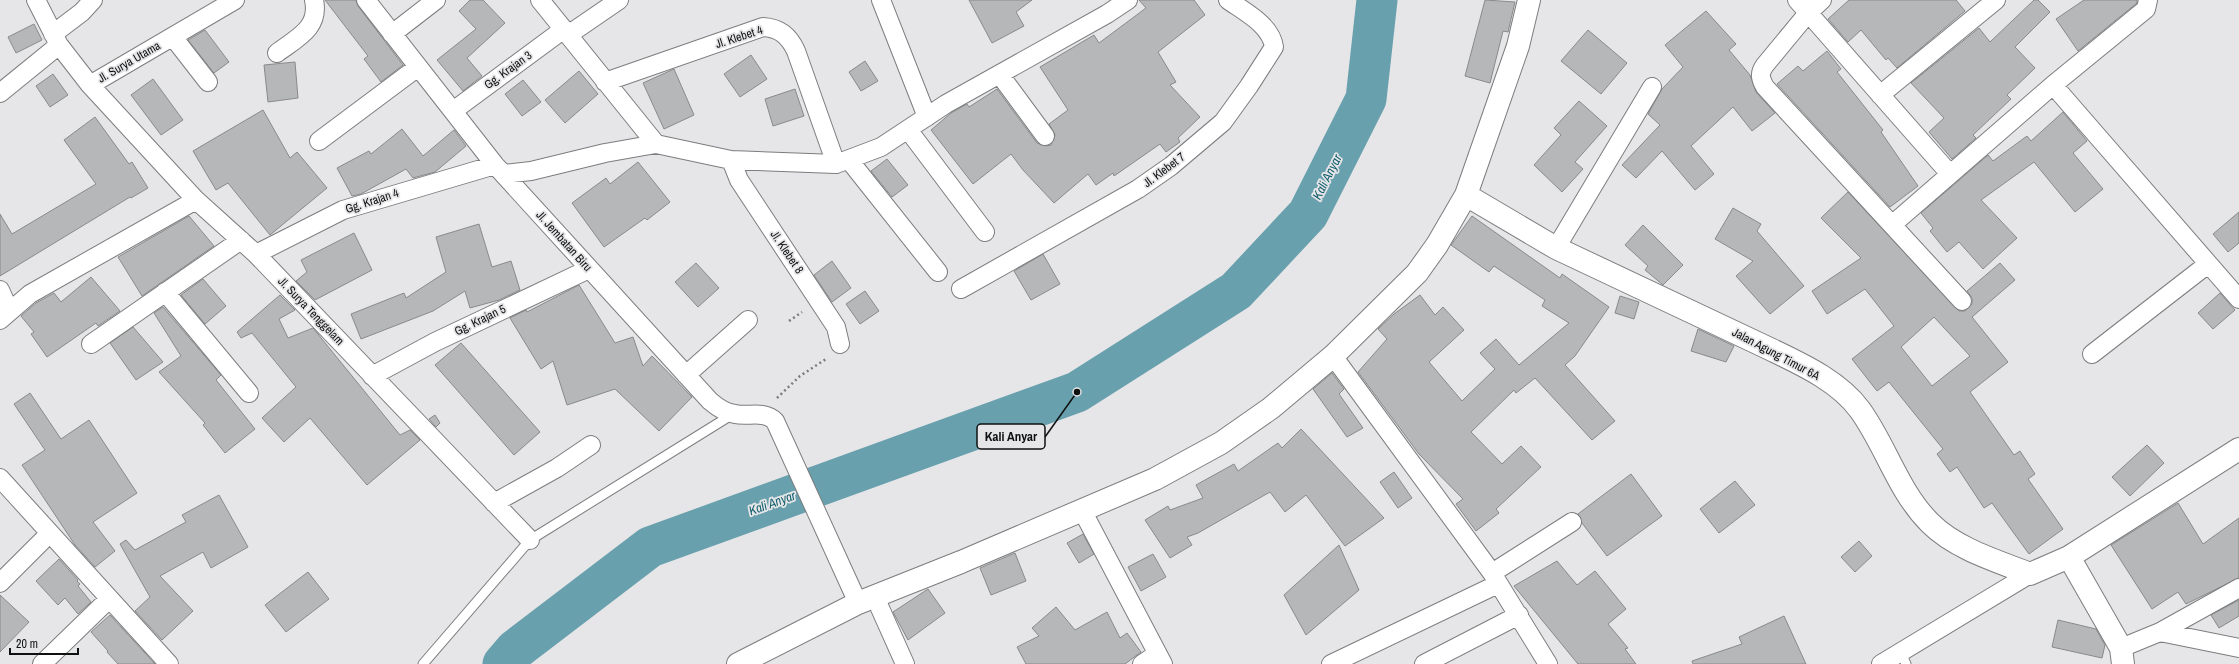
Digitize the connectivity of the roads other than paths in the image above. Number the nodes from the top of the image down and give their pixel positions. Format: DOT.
graph roads {
  1 [pos="36,0"];
  2 [pos="93,0"];
  3 [pos="235,0"];
  4 [pos="314,0"];
  5 [pos="366,0"];
  6 [pos="436,0"];
  7 [pos="540,0"];
  8 [pos="619,0"];
  9 [pos="881,0"];
  10 [pos="1128,0"];
  11 [pos="1228,0"];
  12 [pos="1529,0"];
  13 [pos="1822,0"];
  14 [pos="1996,0"];
  15 [pos="2148,0"];
  16 [pos="1802,6"];
  17 [pos="566,32"];
  18 [pos="392,34"];
  19 [pos="173,37"];
  20 [pos="56,40"];
  21 [pos="277,52"];
  22 [pos="418,67"];
  23 [pos="1000,75"];
  24 [pos="208,82"];
  25 [pos="605,82"];
  26 [pos="90,85"];
  27 [pos="2053,85"];
  28 [pos="1652,87"];
  29 [pos="0,93"];
  30 [pos="1880,96"];
  31 [pos="453,111"];
  32 [pos="927,117"];
  33 [pos="909,131"];
  34 [pos="1045,136"];
  35 [pos="319,141"];
  36 [pos="656,144"];
  37 [pos="731,160"];
  38 [pos="843,162"];
  39 [pos="499,170"];
  40 [pos="1950,174"];
  41 [pos="1466,195"];
  42 [pos="196,200"];
  43 [pos="1893,224"];
  44 [pos="985,232"];
  45 [pos="241,240"];
  46 [pos="1556,248"];
  47 [pos="256,254"];
  48 [pos="2208,264"];
  49 [pos="589,269"];
  50 [pos="938,272"];
  51 [pos="961,289"];
  52 [pos="0,290"];
  53 [pos="165,292"];
  54 [pos="2239,298"];
  55 [pos="1962,301"];
  56 [pos="5,315"];
  57 [pos="748,320"];
  58 [pos="92,344"];
  59 [pos="840,344"];
  60 [pos="2092,354"];
  61 [pos="1333,356"];
  62 [pos="686,375"];
  63 [pos="372,376"];
  64 [pos="249,393"];
  65 [pos="734,414"];
  66 [pos="591,445"];
  67 [pos="2239,449"];
  68 [pos="0,478"];
  69 [pos="494,503"];
  70 [pos="1083,512"];
  71 [pos="1572,522"];
  72 [pos="50,533"];
  73 [pos="530,540"];
  74 [pos="2069,557"];
  75 [pos="2030,574"];
  76 [pos="1495,578"];
  77 [pos="0,583"];
  78 [pos="2239,588"];
  79 [pos="109,599"];
  80 [pos="866,600"];
  81 [pos="1518,615"];
  82 [pos="2154,634"];
  83 [pos="2239,648"];
  84 [pos="2124,653"];
  85 [pos="1903,658"];
  86 [pos="1160,659"];
  87 [pos="163,662"];
  88 [pos="42,664"];
  89 [pos="423,664"];
  90 [pos="738,664"];
  91 [pos="905,664"];
  92 [pos="1142,664"];
  93 [pos="1331,664"];
  94 [pos="1424,664"];
  95 [pos="1548,664"];
  96 [pos="1881,664"];
  1 -- 20 [label="street, Jl. Surya Utama"];
  2 -- 20 [label="street"];
  3 -- 19 [label="street, Jl. Surya Utama"];
  4 -- 21 [label="street"];
  5 -- 18 [label="street, Jl. Jembatan Biru"];
  6 -- 18 [label="street"];
  7 -- 17 [label="street"];
  8 -- 17 [label="street, Gg. Krajan 3"];
  9 -- 32 [label="street"];
  10 -- 23 [label="street"];
  11 -- 51 [label="street, Jl. Klebet 7"];
  12 -- 41 [label="street"];
  13 -- 16 [label="street"];
  14 -- 30 [label="street"];
  15 -- 27 [label="street"];
  16 -- 30 [label="street"];
  16 -- 43 [label="street"];
  17 -- 25 [label="street"];
  17 -- 31 [label="street, Gg. Krajan 3"];
  18 -- 22 [label="street, Jl. Jembatan Biru"];
  19 -- 24 [label="street"];
  19 -- 26 [label="street, Jl. Surya Utama"];
  20 -- 26 [label="street, Jl. Surya Utama"];
  20 -- 29 [label="street"];
  22 -- 31 [label="street, Jl. Jembatan Biru"];
  22 -- 35 [label="street"];
  23 -- 32 [label="street"];
  23 -- 34 [label="street"];
  25 -- 36 [label="street"];
  25 -- 38 [label="street, Jl. Klebet 4"];
  26 -- 42 [label="street, Jl. Surya Tenggelam"];
  27 -- 40 [label="street"];
  27 -- 48 [label="street"];
  28 -- 46 [label="street"];
  30 -- 40 [label="street"];
  31 -- 39 [label="street, Jl. Jembatan Biru"];
  32 -- 33 [label="street"];
  33 -- 38 [label="street"];
  33 -- 44 [label="street"];
  36 -- 37 [label="street"];
  36 -- 39 [label="street, Gg. Krajan 4"];
  37 -- 38 [label="street"];
  37 -- 59 [label="street, Jl. Klebet 8"];
  38 -- 50 [label="street, Jl. Klebet 4"];
  39 -- 47 [label="street, Gg. Krajan 4"];
  39 -- 49 [label="street, Jl. Jembatan Biru"];
  40 -- 43 [label="street"];
  41 -- 46 [label="street, Jalan Agung Timur 6A"];
  41 -- 61 [label="street"];
  42 -- 45 [label="street, Jl. Surya Tenggelam"];
  42 -- 56 [label="street"];
  43 -- 55 [label="street"];
  45 -- 47 [label="street, Jl. Surya Tenggelam"];
  45 -- 53 [label="street"];
  46 -- 75 [label="street, Jalan Agung Timur 6A"];
  47 -- 63 [label="street, Jl. Surya Tenggelam"];
  48 -- 54 [label="street"];
  48 -- 60 [label="street"];
  49 -- 62 [label="street, Jl. Jembatan Biru"];
  49 -- 63 [label="street, Gg. Krajan 5"];
  52 -- 56 [label="street"];
  53 -- 58 [label="street"];
  53 -- 64 [label="street"];
  57 -- 62 [label="street"];
  61 -- 70 [label="street"];
  61 -- 76 [label="street"];
  62 -- 65 [label="street, Jl. Jembatan Biru"];
  63 -- 69 [label="street, Jl. Surya Tenggelam"];
  65 -- 73 [label="lane"];
  65 -- 80 [label="street, Jl. Jembatan Biru"];
  66 -- 69 [label="street"];
  67 -- 74 [label="street"];
  68 -- 72 [label="street"];
  69 -- 73 [label="street, Jl. Surya Tenggelam"];
  70 -- 80 [label="street"];
  70 -- 86 [label="street"];
  71 -- 76 [label="street"];
  72 -- 77 [label="street"];
  72 -- 79 [label="street"];
  73 -- 89 [label="lane"];
  74 -- 75 [label="street"];
  74 -- 84 [label="street"];
  75 -- 85 [label="street"];
  76 -- 81 [label="street"];
  76 -- 93 [label="street"];
  78 -- 82 [label="street"];
  79 -- 87 [label="street"];
  79 -- 88 [label="street"];
  80 -- 90 [label="street"];
  80 -- 91 [label="street"];
  81 -- 94 [label="street"];
  81 -- 95 [label="street"];
  82 -- 83 [label="street"];
  82 -- 84 [label="street"];
  85 -- 96 [label="street"];
  86 -- 92 [label="street"];
}
